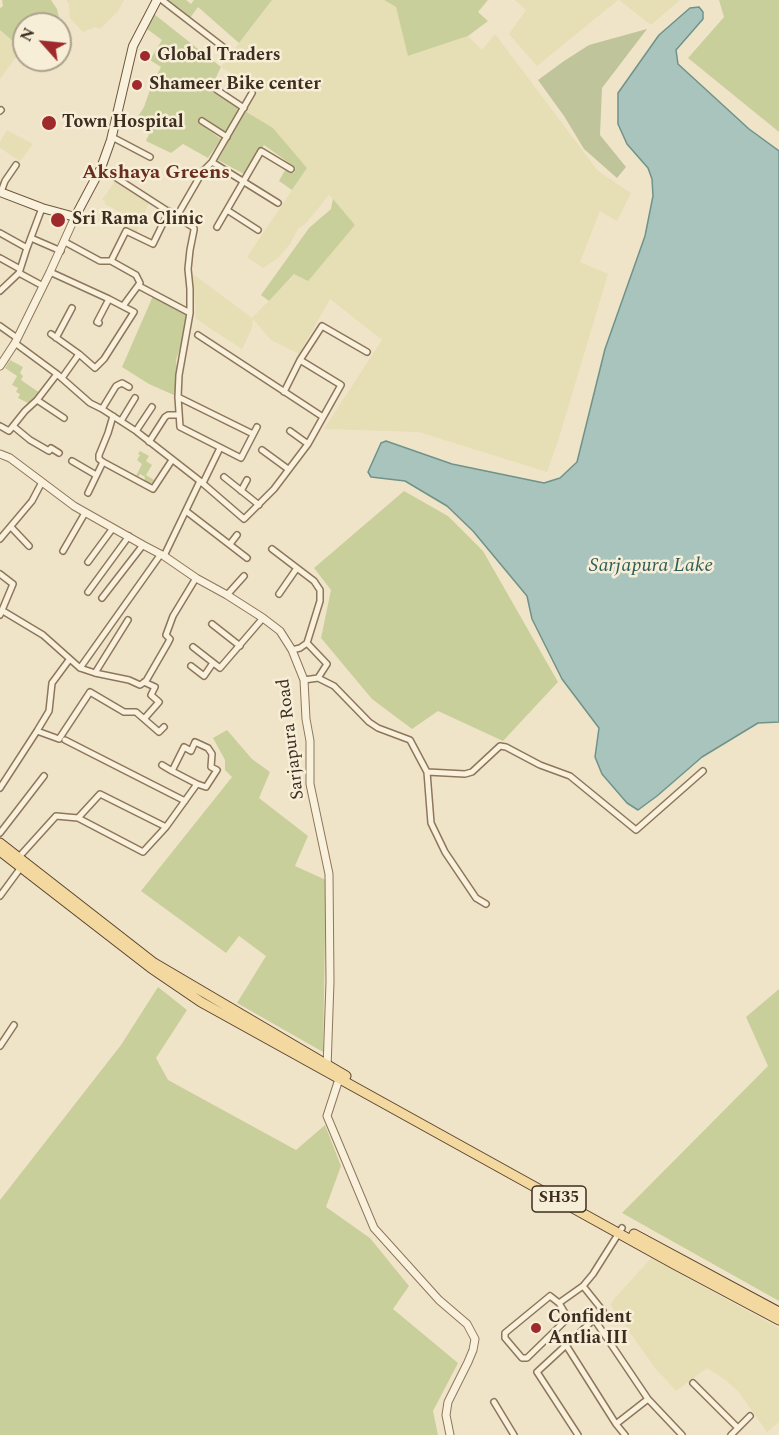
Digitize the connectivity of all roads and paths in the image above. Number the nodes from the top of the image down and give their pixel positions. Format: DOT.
graph roads {
  1 [pos="159,0"];
  2 [pos="223,47"];
  3 [pos="217,90"];
  4 [pos="252,93"];
  5 [pos="244,108"];
  6 [pos="202,121"];
  7 [pos="112,137"];
  8 [pos="227,137"];
  9 [pos="150,157"];
  10 [pos="212,162"];
  11 [pos="16,165"];
  12 [pos="101,168"];
  13 [pos="291,169"];
  14 [pos="244,181"];
  15 [pos="0,192"];
  16 [pos="278,203"];
  17 [pos="42,208"];
  18 [pos="227,210"];
  19 [pos="169,211"];
  20 [pos="177,216"];
  21 [pos="75,217"];
  22 [pos="217,227"];
  23 [pos="258,230"];
  24 [pos="0,233"];
  25 [pos="31,238"];
  26 [pos="64,242"];
  27 [pos="27,248"];
  28 [pos="60,251"];
  29 [pos="0,258"];
  30 [pos="111,261"];
  31 [pos="19,271"];
  32 [pos="51,272"];
  33 [pos="43,286"];
  34 [pos="139,286"];
  35 [pos="0,291"];
  36 [pos="109,298"];
  37 [pos="123,306"];
  38 [pos="72,308"];
  39 [pos="190,314"];
  40 [pos="99,323"];
  41 [pos="0,326"];
  42 [pos="51,334"];
  43 [pos="198,335"];
  44 [pos="56,338"];
  45 [pos="16,341"];
  46 [pos="367,352"];
  47 [pos="79,354"];
  48 [pos="300,360"];
  49 [pos="0,366"];
  50 [pos="59,376"];
  51 [pos="129,387"];
  52 [pos="284,392"];
  53 [pos="178,397"];
  54 [pos="135,398"];
  55 [pos="38,400"];
  56 [pos="152,407"];
  57 [pos="102,409"];
  58 [pos="178,415"];
  59 [pos="113,416"];
  60 [pos="323,417"];
  61 [pos="64,418"];
  62 [pos="121,421"];
  63 [pos="13,426"];
  64 [pos="257,427"];
  65 [pos="2,429"];
  66 [pos="136,431"];
  67 [pos="290,432"];
  68 [pos="253,434"];
  69 [pos="149,442"];
  70 [pos="308,444"];
  71 [pos="220,448"];
  72 [pos="262,450"];
  73 [pos="59,453"];
  74 [pos="0,454"];
  75 [pos="172,460"];
  76 [pos="72,461"];
  77 [pos="103,462"];
  78 [pos="288,469"];
  79 [pos="96,475"];
  80 [pos="224,477"];
  81 [pos="247,480"];
  82 [pos="42,482"];
  83 [pos="202,482"];
  84 [pos="241,491"];
  85 [pos="88,493"];
  86 [pos="259,505"];
  87 [pos="186,511"];
  88 [pos="85,513"];
  89 [pos="11,527"];
  90 [pos="113,528"];
  91 [pos="237,535"];
  92 [pos="129,536"];
  93 [pos="0,539"];
  94 [pos="230,544"];
  95 [pos="142,545"];
  96 [pos="29,546"];
  97 [pos="272,549"];
  98 [pos="63,551"];
  99 [pos="163,555"];
  100 [pos="247,558"];
  101 [pos="88,562"];
  102 [pos="297,568"];
  103 [pos="0,574"];
  104 [pos="244,576"];
  105 [pos="196,578"];
  106 [pos="88,592"];
  107 [pos="279,594"];
  108 [pos="227,595"];
  109 [pos="102,597"];
  110 [pos="1,613"];
  111 [pos="263,618"];
  112 [pos="128,620"];
  113 [pos="212,624"];
  114 [pos="307,642"];
  115 [pos="240,646"];
  116 [pos="193,647"];
  117 [pos="292,650"];
  118 [pos="69,660"];
  119 [pos="213,663"];
  120 [pos="191,666"];
  121 [pos="80,668"];
  122 [pos="96,673"];
  123 [pos="318,678"];
  124 [pos="304,680"];
  125 [pos="144,682"];
  126 [pos="144,719"];
  127 [pos="164,727"];
  128 [pos="37,731"];
  129 [pos="65,740"];
  130 [pos="162,765"];
  131 [pos="172,771"];
  132 [pos="703,771"];
  133 [pos="427,772"];
  134 [pos="44,776"];
  135 [pos="197,784"];
  136 [pos="0,788"];
  137 [pos="185,801"];
  138 [pos="78,818"];
  139 [pos="166,827"];
  140 [pos="0,833"];
  141 [pos="0,843"];
  142 [pos="0,850"];
  143 [pos="22,862"];
  144 [pos="0,896"];
  145 [pos="486,904"];
  146 [pos="14,1025"];
  147 [pos="0,1045"];
  148 [pos="327,1068"];
  149 [pos="340,1076"];
  150 [pos="620,1230"];
  151 [pos="583,1286"];
  152 [pos="559,1304"];
  153 [pos="779,1312"];
  154 [pos="594,1319"];
  155 [pos="779,1320"];
  156 [pos="566,1345"];
  157 [pos="693,1383"];
  158 [pos="648,1399"];
  159 [pos="494,1402"];
  160 [pos="750,1416"];
  161 [pos="616,1424"];
  162 [pos="738,1428"];
  163 [pos="450,1435"];
  164 [pos="514,1435"];
  165 [pos="578,1435"];
  166 [pos="625,1435"];
  167 [pos="682,1435"];
  168 [pos="730,1435"];
  1 -- 2 [label="street"];
  1 -- 7 [label="main road"];
  3 -- 5 [label="street"];
  4 -- 5 [label="street"];
  5 -- 8 [label="street"];
  6 -- 8 [label="street"];
  7 -- 9 [label="street"];
  7 -- 12 [label="main road"];
  8 -- 10 [label="street"];
  10 -- 14 [label="street"];
  10 -- 20 [label="street"];
  11 -- 15 [label="street"];
  12 -- 19 [label="street"];
  12 -- 21 [label="main road"];
  13 -- 14 [label="street"];
  14 -- 16 [label="street"];
  14 -- 18 [label="street"];
  15 -- 17 [label="main road"];
  17 -- 21 [label="main road"];
  17 -- 25 [label="street"];
  18 -- 22 [label="street"];
  18 -- 23 [label="street"];
  19 -- 20 [label="street"];
  19 -- 30 [label="street"];
  20 -- 39 [label="street"];
  21 -- 26 [label="street"];
  24 -- 27 [label="street"];
  25 -- 27 [label="street"];
  25 -- 28 [label="street"];
  26 -- 28 [label="street"];
  26 -- 30 [label="street"];
  27 -- 31 [label="street"];
  28 -- 32 [label="street"];
  29 -- 31 [label="street"];
  30 -- 34 [label="street"];
  31 -- 33 [label="street"];
  31 -- 35 [label="street"];
  32 -- 33 [label="street"];
  32 -- 36 [label="street"];
  33 -- 45 [label="street"];
  34 -- 37 [label="street"];
  34 -- 39 [label="street"];
  36 -- 37 [label="street"];
  36 -- 40 [label="street"];
  37 -- 47 [label="street"];
  38 -- 44 [label="street"];
  39 -- 53 [label="street"];
  41 -- 45 [label="street"];
  42 -- 44 [label="street"];
  43 -- 52 [label="street"];
  44 -- 47 [label="street"];
  45 -- 49 [label="street"];
  45 -- 50 [label="street"];
  46 -- 48 [label="street"];
  47 -- 50 [label="street"];
  48 -- 52 [label="street"];
  48 -- 60 [label="street"];
  50 -- 55 [label="street"];
  50 -- 57 [label="street"];
  51 -- 57 [label="street"];
  52 -- 60 [label="street"];
  53 -- 58 [label="street"];
  53 -- 68 [label="street"];
  54 -- 62 [label="street"];
  55 -- 61 [label="street"];
  55 -- 63 [label="street"];
  56 -- 66 [label="street"];
  57 -- 59 [label="street"];
  58 -- 69 [label="street"];
  58 -- 71 [label="street"];
  59 -- 62 [label="street"];
  59 -- 77 [label="street"];
  60 -- 70 [label="street"];
  62 -- 66 [label="street"];
  63 -- 65 [label="street"];
  63 -- 73 [label="street"];
  64 -- 68 [label="street"];
  66 -- 69 [label="street"];
  67 -- 70 [label="street"];
  68 -- 71 [label="street"];
  69 -- 75 [label="street"];
  70 -- 78 [label="street"];
  71 -- 83 [label="street"];
  72 -- 78 [label="street"];
  74 -- 82 [label="street, Sarjapura Road"];
  75 -- 77 [label="street"];
  75 -- 83 [label="street"];
  76 -- 79 [label="street"];
  77 -- 79 [label="street"];
  78 -- 86 [label="street"];
  79 -- 85 [label="street"];
  80 -- 84 [label="street"];
  81 -- 84 [label="street"];
  82 -- 88 [label="street, Sarjapura Road"];
  82 -- 89 [label="street"];
  83 -- 86 [label="street"];
  83 -- 87 [label="street"];
  84 -- 86 [label="street"];
  87 -- 94 [label="street"];
  87 -- 99 [label="street"];
  88 -- 90 [label="street, Sarjapura Road"];
  88 -- 98 [label="street"];
  89 -- 93 [label="street"];
  89 -- 96 [label="street"];
  90 -- 92 [label="street, Sarjapura Road"];
  90 -- 101 [label="street"];
  91 -- 94 [label="street"];
  92 -- 95 [label="street, Sarjapura Road"];
  92 -- 106 [label="street"];
  94 -- 100 [label="street"];
  95 -- 99 [label="street, Sarjapura Road"];
  95 -- 109 [label="street"];
  97 -- 102 [label="street"];
  99 -- 105 [label="street, Sarjapura Road"];
  99 -- 121 [label="street"];
  102 -- 107 [label="street"];
  102 -- 114 [label="street"];
  103 -- 110 [label="street"];
  104 -- 108 [label="street"];
  105 -- 108 [label="street, Sarjapura Road"];
  105 -- 125 [label="street"];
  108 -- 111 [label="street, Sarjapura Road"];
  110 -- 118 [label="street"];
  111 -- 115 [label="street"];
  111 -- 117 [label="street, Sarjapura Road"];
  112 -- 122 [label="street"];
  113 -- 115 [label="street"];
  114 -- 117 [label="street"];
  114 -- 123 [label="street"];
  115 -- 119 [label="street"];
  116 -- 119 [label="street"];
  117 -- 124 [label="street, Sarjapura Road"];
  118 -- 121 [label="street"];
  118 -- 128 [label="street"];
  119 -- 120 [label="street"];
  121 -- 122 [label="street"];
  122 -- 125 [label="street"];
  123 -- 124 [label="street"];
  123 -- 133 [label="street"];
  124 -- 148 [label="street, Sarjapura Road"];
  125 -- 126 [label="street"];
  126 -- 127 [label="street"];
  126 -- 128 [label="street"];
  128 -- 136 [label="street"];
  129 -- 137 [label="street"];
  130 -- 131 [label="street"];
  131 -- 135 [label="street"];
  131 -- 135 [label="street"];
  132 -- 133 [label="street"];
  133 -- 145 [label="street"];
  134 -- 140 [label="street"];
  135 -- 137 [label="street"];
  137 -- 139 [label="street"];
  138 -- 139 [label="street"];
  138 -- 139 [label="street"];
  138 -- 143 [label="street"];
  141 -- 143 [label="main road, SH35"];
  142 -- 143 [label="main road, SH35"];
  143 -- 144 [label="street"];
  143 -- 148 [label="main road, SH35"];
  146 -- 147 [label="street"];
  148 -- 149 [label="main road, SH35"];
  149 -- 150 [label="main road, SH35"];
  149 -- 163 [label="street"];
  150 -- 151 [label="street"];
  150 -- 153 [label="main road, SH35"];
  150 -- 155 [label="main road, SH35"];
  151 -- 152 [label="street"];
  151 -- 154 [label="street"];
  152 -- 152 [label="street"];
  154 -- 156 [label="street"];
  154 -- 158 [label="street"];
  156 -- 161 [label="street"];
  156 -- 165 [label="street"];
  157 -- 162 [label="street"];
  158 -- 161 [label="street"];
  158 -- 167 [label="street"];
  159 -- 164 [label="street"];
  160 -- 162 [label="street"];
  161 -- 166 [label="street"];
  162 -- 168 [label="street"];
}
